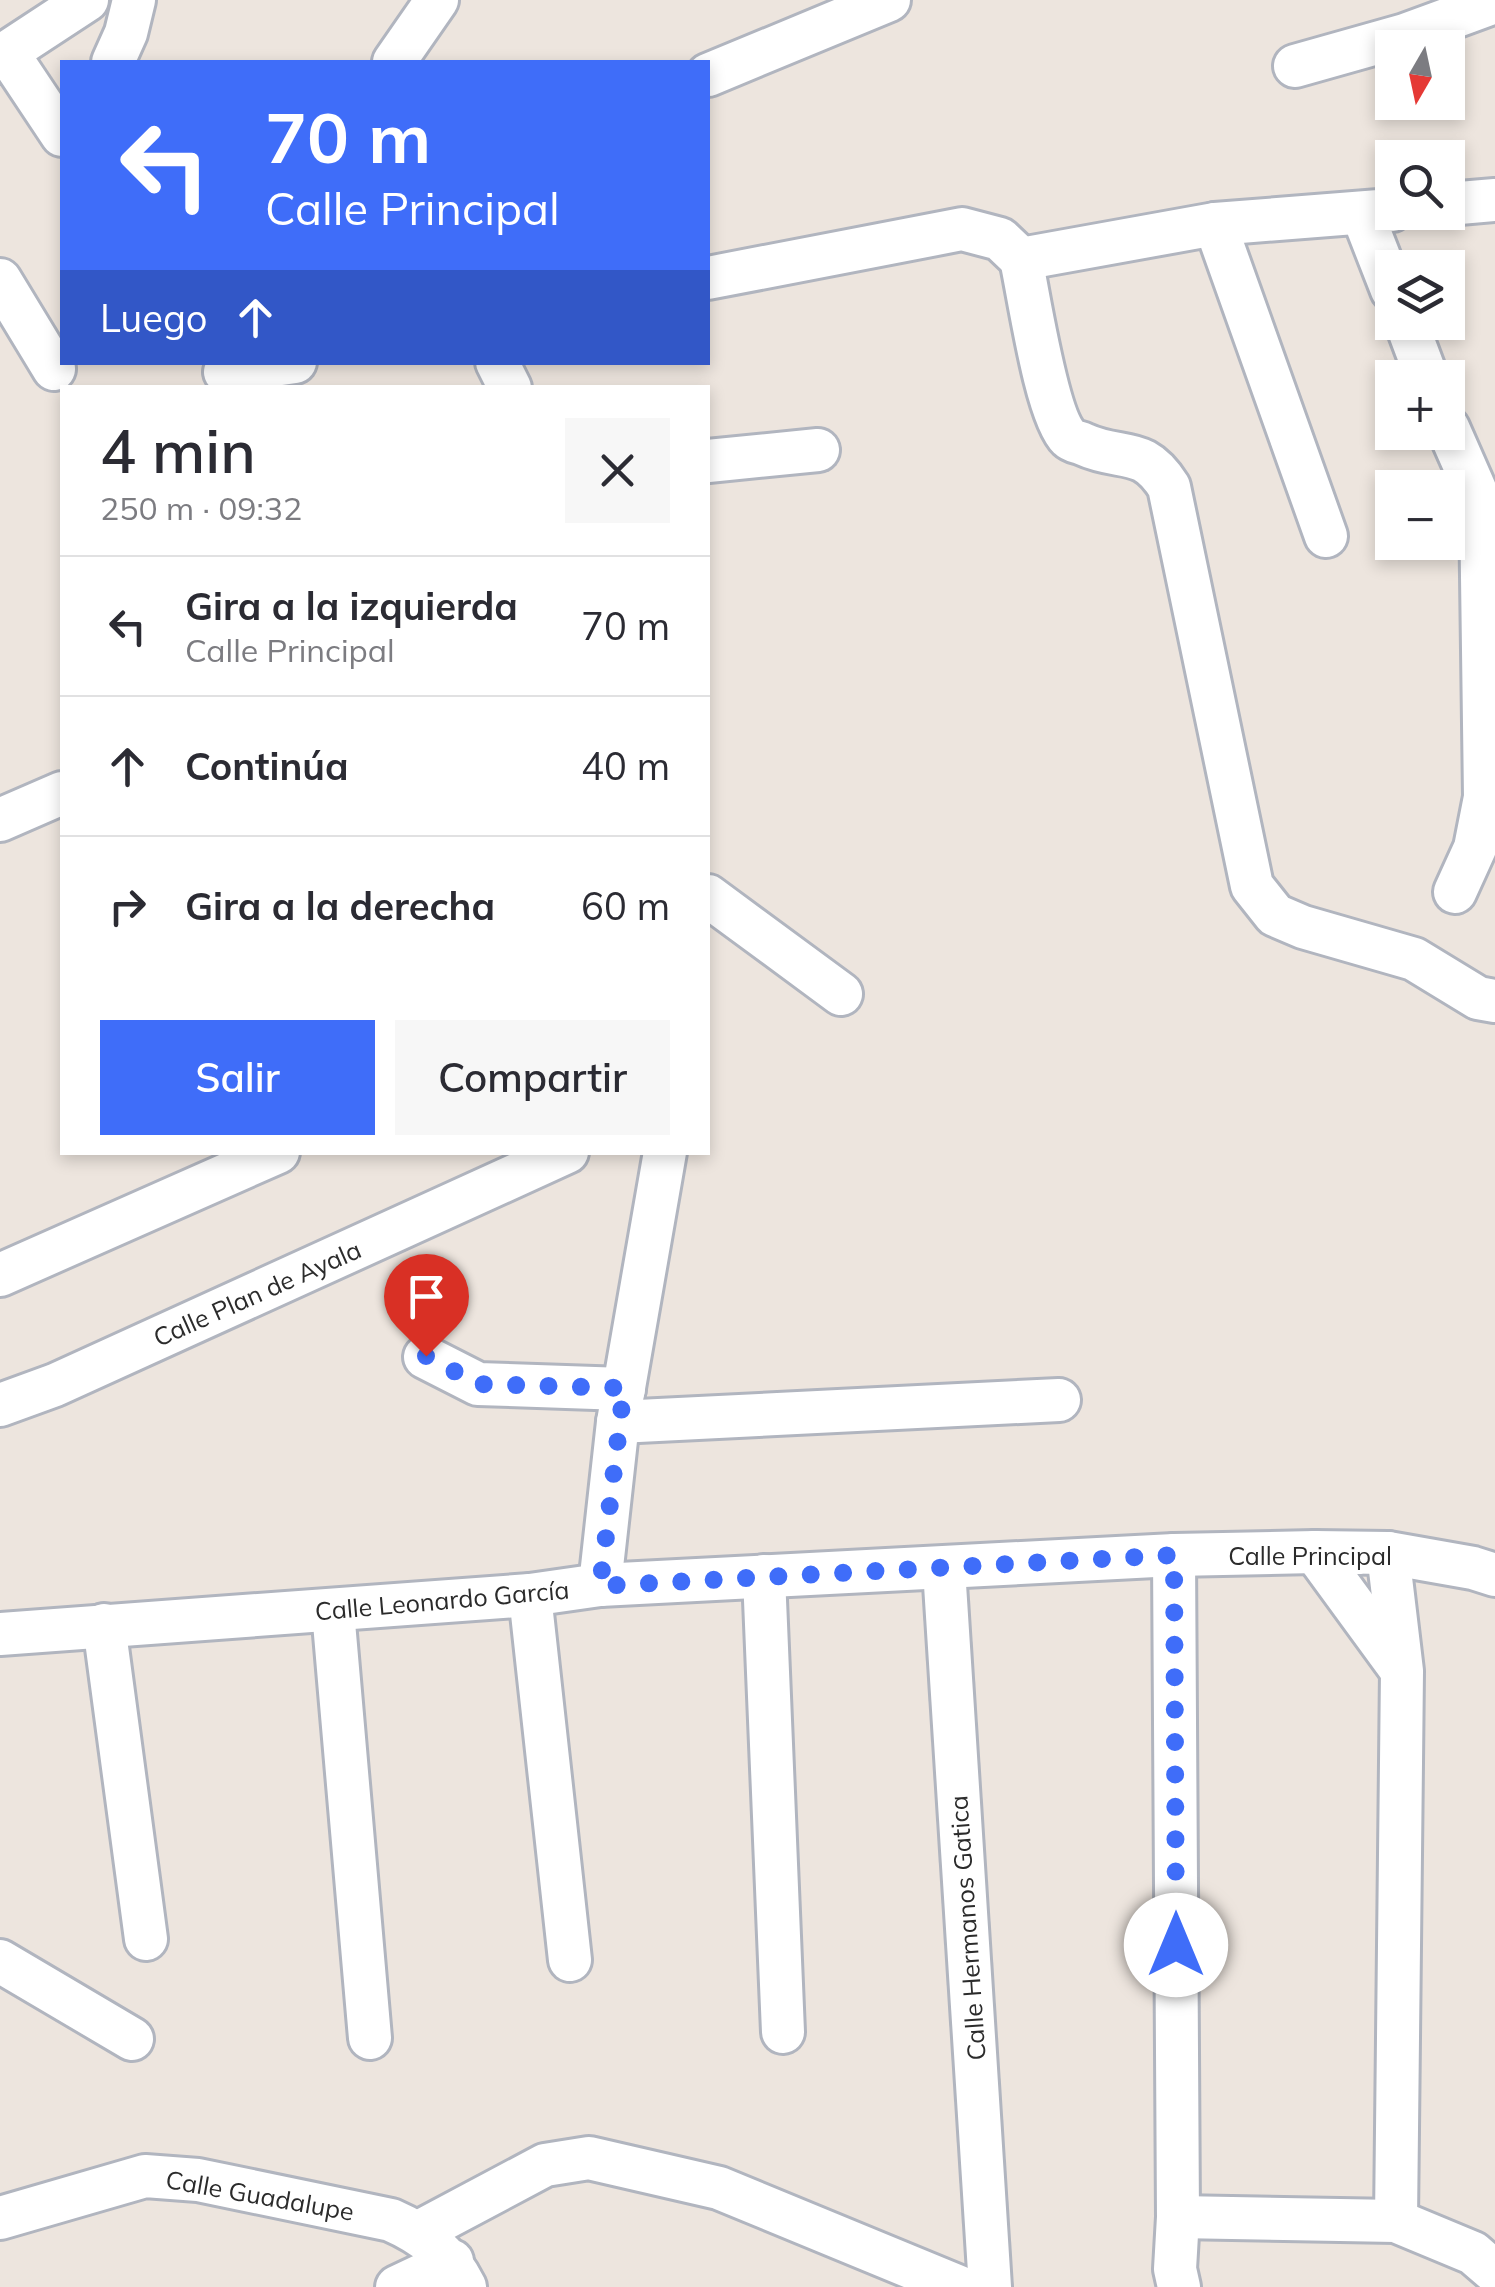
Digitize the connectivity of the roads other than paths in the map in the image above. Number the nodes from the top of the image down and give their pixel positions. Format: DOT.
graph roads {
  1 [pos="87,0"];
  2 [pos="134,0"];
  3 [pos="437,0"];
  4 [pos="888,0"];
  5 [pos="1495,2"];
  6 [pos="4,56"];
  7 [pos="114,60"];
  8 [pos="395,60"];
  9 [pos="1294,66"];
  10 [pos="710,74"];
  11 [pos="60,125"];
  12 [pos="1495,200"];
  13 [pos="1465,203"];
  14 [pos="1375,211"];
  15 [pos="1215,224"];
  16 [pos="1021,260"];
  17 [pos="710,278"];
  18 [pos="0,280"];
  19 [pos="278,365"];
  20 [pos="54,368"];
  21 [pos="226,374"];
  22 [pos="818,450"];
  23 [pos="1458,450"];
  24 [pos="710,460"];
  25 [pos="1488,512"];
  26 [pos="1326,536"];
  27 [pos="60,794"];
  28 [pos="0,820"];
  29 [pos="1455,892"];
  30 [pos="710,897"];
  31 [pos="841,994"];
  32 [pos="1495,1001"];
  33 [pos="271,1155"];
  34 [pos="560,1155"];
  35 [pos="664,1155"];
  36 [pos="0,1275"];
  37 [pos="426,1356"];
  38 [pos="1059,1400"];
  39 [pos="0,1405"];
  40 [pos="621,1405"];
  41 [pos="1315,1552"];
  42 [pos="1388,1553"];
  43 [pos="1174,1555"];
  44 [pos="944,1569"];
  45 [pos="1495,1575"];
  46 [pos="764,1576"];
  47 [pos="600,1586"];
  48 [pos="530,1595"];
  49 [pos="333,1610"];
  50 [pos="104,1625"];
  51 [pos="0,1634"];
  52 [pos="1402,1671"];
  53 [pos="146,1939"];
  54 [pos="570,1960"];
  55 [pos="0,1961"];
  56 [pos="783,2032"];
  57 [pos="370,2038"];
  58 [pos="132,2039"];
  59 [pos="0,2218"];
  60 [pos="1178,2218"];
  61 [pos="1396,2221"];
  62 [pos="418,2232"];
  63 [pos="1495,2272"];
  64 [pos="459,2274"];
  65 [pos="397,2287"];
  66 [pos="959,2287"];
  67 [pos="990,2287"];
  68 [pos="1179,2287"];
  1 -- 6 [label="street"];
  2 -- 7 [label="street"];
  3 -- 8 [label="street"];
  4 -- 10 [label="street"];
  5 -- 9 [label="street"];
  6 -- 11 [label="street"];
  12 -- 13 [label="street"];
  14 -- 15 [label="street"];
  15 -- 16 [label="street"];
  15 -- 26 [label="street"];
  16 -- 17 [label="street"];
  16 -- 32 [label="street"];
  18 -- 20 [label="street"];
  19 -- 21 [label="street"];
  22 -- 24 [label="street"];
  23 -- 25 [label="street"];
  25 -- 29 [label="street"];
  27 -- 28 [label="street"];
  30 -- 31 [label="street"];
  33 -- 36 [label="street"];
  34 -- 39 [label="street, Calle Plan de Ayala"];
  35 -- 40 [label="street"];
  37 -- 40 [label="street"];
  38 -- 40 [label="street"];
  40 -- 47 [label="street"];
  41 -- 42 [label="street, Calle Principal"];
  41 -- 43 [label="street, Calle Principal"];
  41 -- 52 [label="street"];
  42 -- 45 [label="street, Calle Principal"];
  42 -- 52 [label="street"];
  43 -- 44 [label="street, Calle Principal"];
  43 -- 60 [label="street"];
  44 -- 46 [label="street, Calle Leonardo García"];
  44 -- 67 [label="street, Calle Hermanos Gatica"];
  46 -- 47 [label="street, Calle Leonardo García"];
  46 -- 56 [label="street"];
  47 -- 48 [label="street, Calle Leonardo García"];
  48 -- 49 [label="street, Calle Leonardo García"];
  48 -- 54 [label="street"];
  49 -- 50 [label="street, Calle Leonardo García"];
  49 -- 57 [label="street"];
  50 -- 51 [label="street, Calle Leonardo García"];
  50 -- 53 [label="street"];
  52 -- 61 [label="street"];
  55 -- 58 [label="street"];
  59 -- 62 [label="street, Calle Guadalupe"];
  60 -- 61 [label="street"];
  60 -- 68 [label="street"];
  61 -- 63 [label="street"];
  62 -- 64 [label="street, Calle Guadalupe"];
  62 -- 66 [label="street"];
  64 -- 65 [label="street"];
}
